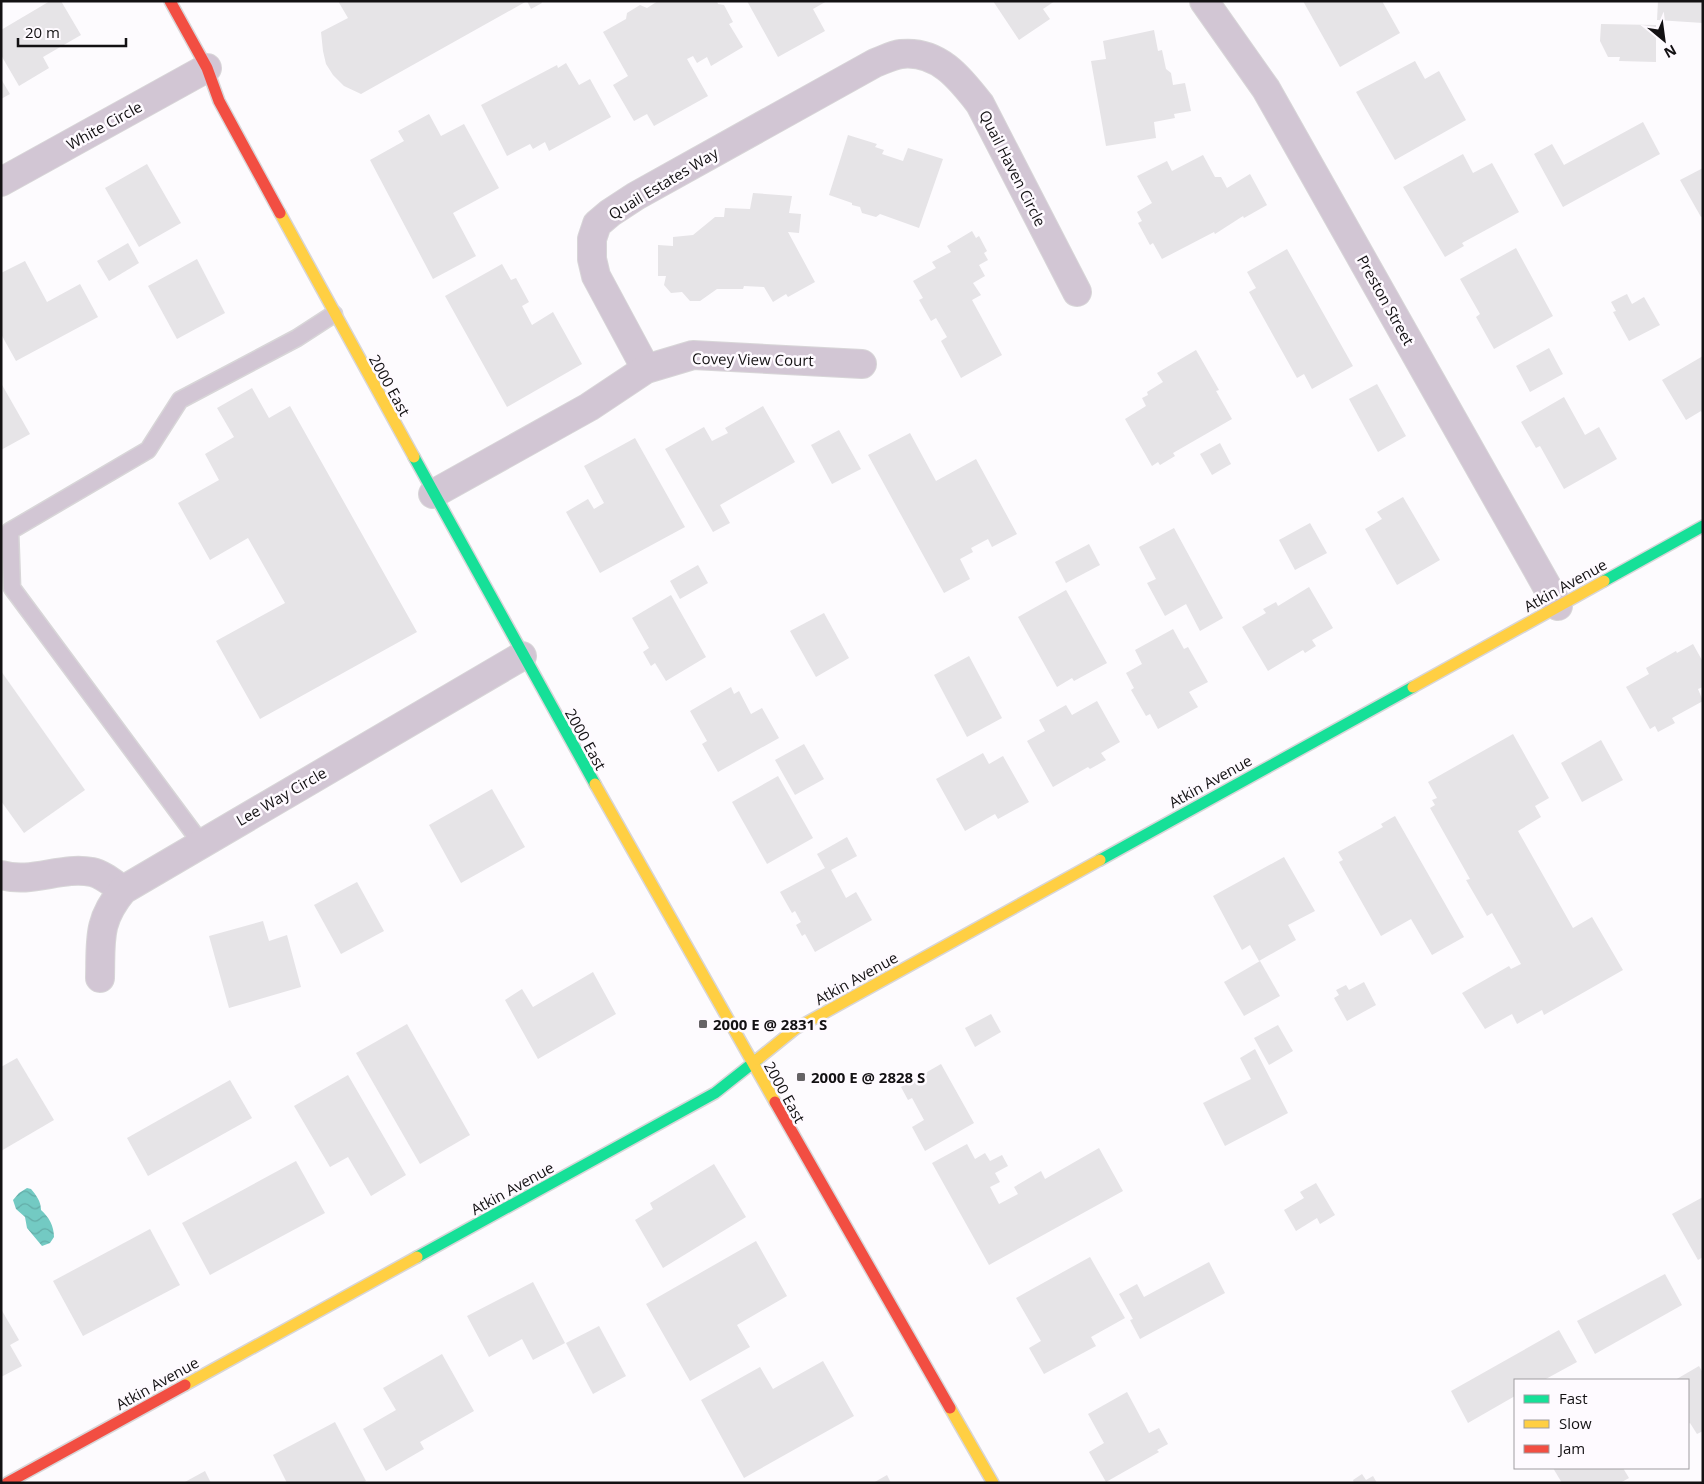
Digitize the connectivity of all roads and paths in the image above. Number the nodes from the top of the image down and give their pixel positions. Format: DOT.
graph roads {
  1 [pos="170,1"];
  2 [pos="1204,1"];
  3 [pos="932,57"];
  4 [pos="207,68"];
  5 [pos="1,182"];
  6 [pos="1077,292"];
  7 [pos="334,314"];
  8 [pos="862,364"];
  9 [pos="646,369"];
  10 [pos="433,494"];
  11 [pos="1703,526"];
  12 [pos="1558,606"];
  13 [pos="522,656"];
  14 [pos="201,843"];
  15 [pos="1,875"];
  16 [pos="123,890"];
  17 [pos="100,978"];
  18 [pos="752,1063"];
  19 [pos="7,1483"];
  20 [pos="993,1483"];
  1 -- 4 [label="street, 2000 East"];
  2 -- 12 [label="street, Preston Street"];
  3 -- 6 [label="street, Quail Haven Circle"];
  3 -- 9 [label="street, Quail Estates Way"];
  4 -- 5 [label="street, White Circle"];
  4 -- 7 [label="street, 2000 East"];
  7 -- 10 [label="street, 2000 East"];
  7 -- 14 [label="lane"];
  8 -- 9 [label="street, Covey View Court"];
  9 -- 10 [label="street"];
  10 -- 13 [label="street, 2000 East"];
  11 -- 12 [label="street, Atkin Avenue"];
  12 -- 18 [label="street, Atkin Avenue"];
  13 -- 14 [label="street, Lee Way Circle"];
  13 -- 18 [label="street, 2000 East"];
  14 -- 16 [label="street, Lee Way Circle"];
  15 -- 16 [label="street"];
  16 -- 17 [label="street, Lee Way Circle"];
  18 -- 19 [label="street, Atkin Avenue"];
  18 -- 20 [label="street, 2000 East"];
}
